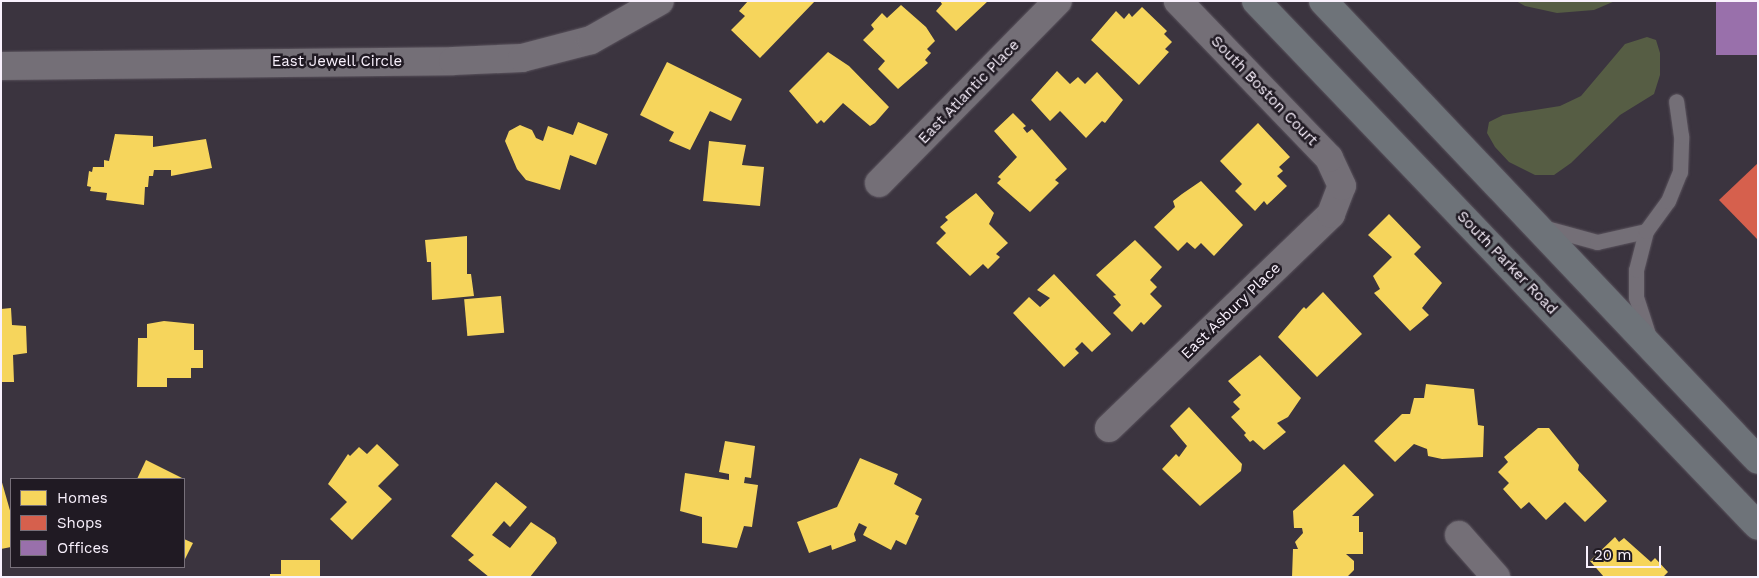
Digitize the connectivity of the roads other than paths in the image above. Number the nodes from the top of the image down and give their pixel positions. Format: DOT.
graph roads {
  1 [pos="660,1"];
  2 [pos="1058,1"];
  3 [pos="1178,1"];
  4 [pos="1256,1"];
  5 [pos="1323,1"];
  6 [pos="1,66"];
  7 [pos="1676,101"];
  8 [pos="880,183"];
  9 [pos="1342,186"];
  10 [pos="1529,219"];
  11 [pos="1646,231"];
  12 [pos="1659,355"];
  13 [pos="1109,428"];
  14 [pos="1758,460"];
  15 [pos="1758,526"];
  16 [pos="1459,535"];
  17 [pos="1496,577"];
  1 -- 6 [label="street, East Jewell Circle"];
  2 -- 8 [label="street, East Atlantic Place"];
  3 -- 9 [label="street, South Boston Court"];
  4 -- 15 [label="main road, South Parker Road"];
  5 -- 10 [label="main road"];
  7 -- 11 [label="lane"];
  9 -- 13 [label="street, East Asbury Place"];
  10 -- 11 [label="lane"];
  10 -- 12 [label="main road"];
  11 -- 12 [label="lane"];
  12 -- 14 [label="main road"];
  16 -- 17 [label="street"];
}
